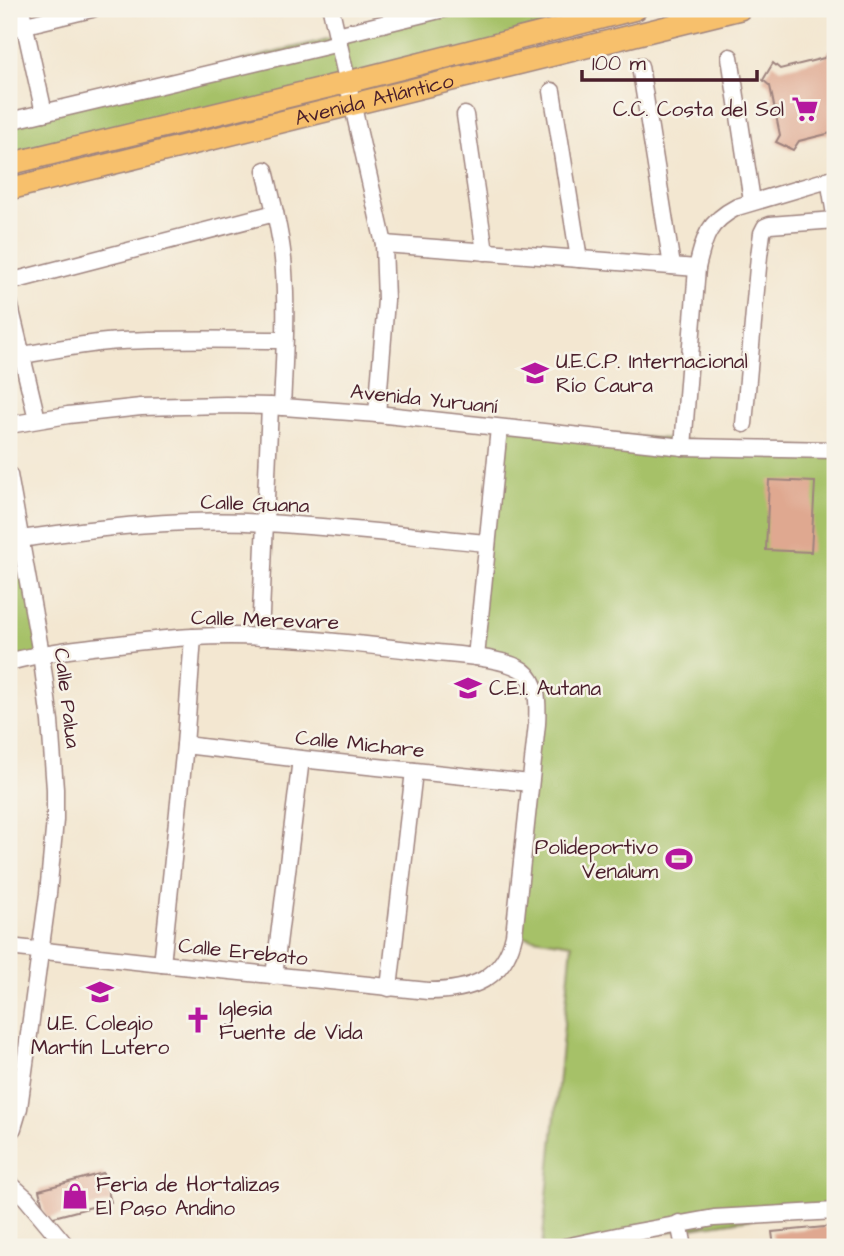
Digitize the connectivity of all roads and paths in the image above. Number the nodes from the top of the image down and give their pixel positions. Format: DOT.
graph roads {
  1 [pos="92,9"];
  2 [pos="331,9"];
  3 [pos="444,9"];
  4 [pos="636,9"];
  5 [pos="740,9"];
  6 [pos="394,15"];
  7 [pos="18,21"];
  8 [pos="338,39"];
  9 [pos="730,57"];
  10 [pos="640,66"];
  11 [pos="348,82"];
  12 [pos="552,91"];
  13 [pos="353,105"];
  14 [pos="44,113"];
  15 [pos="465,115"];
  16 [pos="9,121"];
  17 [pos="9,163"];
  18 [pos="265,170"];
  19 [pos="832,178"];
  20 [pos="9,189"];
  21 [pos="752,201"];
  22 [pos="275,213"];
  23 [pos="835,218"];
  24 [pos="384,244"];
  25 [pos="485,252"];
  26 [pos="579,259"];
  27 [pos="671,266"];
  28 [pos="697,268"];
  29 [pos="9,282"];
  30 [pos="9,302"];
  31 [pos="284,340"];
  32 [pos="23,355"];
  33 [pos="276,406"];
  34 [pos="377,414"];
  35 [pos="37,419"];
  36 [pos="744,424"];
  37 [pos="9,425"];
  38 [pos="499,428"];
  39 [pos="683,447"];
  40 [pos="835,450"];
  41 [pos="9,475"];
  42 [pos="264,523"];
  43 [pos="21,539"];
  44 [pos="487,543"];
  45 [pos="260,636"];
  46 [pos="193,637"];
  47 [pos="41,654"];
  48 [pos="476,657"];
  49 [pos="9,662"];
  50 [pos="186,745"];
  51 [pos="301,759"];
  52 [pos="414,771"];
  53 [pos="530,783"];
  54 [pos="9,947"];
  55 [pos="40,950"];
  56 [pos="162,964"];
  57 [pos="274,976"];
  58 [pos="389,988"];
  59 [pos="9,1133"];
  60 [pos="9,1184"];
  61 [pos="835,1211"];
  62 [pos="679,1223"];
  63 [pos="598,1244"];
  64 [pos="67,1247"];
  65 [pos="565,1247"];
  66 [pos="684,1247"];
  1 -- 7 [label="street"];
  2 -- 8 [label="street"];
  3 -- 6 [label="street"];
  4 -- 11 [label="main road, Avenida Atlántico"];
  5 -- 13 [label="main road, Avenida Atlántico"];
  6 -- 8 [label="street"];
  7 -- 14 [label="street"];
  8 -- 11 [label="street"];
  8 -- 14 [label="street"];
  9 -- 21 [label="street"];
  10 -- 27 [label="street"];
  11 -- 13 [label="street"];
  11 -- 17 [label="main road, Avenida Atlántico"];
  12 -- 26 [label="street"];
  13 -- 20 [label="main road, Avenida Atlántico"];
  13 -- 24 [label="street"];
  14 -- 16 [label="street"];
  15 -- 25 [label="street"];
  18 -- 22 [label="street"];
  19 -- 21 [label="street"];
  19 -- 23 [label="street"];
  21 -- 28 [label="street"];
  22 -- 29 [label="street"];
  22 -- 31 [label="street"];
  23 -- 36 [label="street"];
  24 -- 25 [label="street"];
  24 -- 34 [label="street"];
  25 -- 26 [label="street"];
  26 -- 27 [label="street"];
  27 -- 28 [label="street"];
  28 -- 39 [label="street"];
  30 -- 32 [label="street"];
  31 -- 32 [label="street"];
  31 -- 33 [label="street"];
  32 -- 35 [label="street"];
  33 -- 34 [label="street, Avenida Yuruaní"];
  33 -- 35 [label="street, Avenida Yuruaní"];
  33 -- 42 [label="street"];
  34 -- 38 [label="street, Avenida Yuruaní"];
  35 -- 37 [label="street, Avenida Yuruaní"];
  38 -- 39 [label="street, Avenida Yuruaní"];
  38 -- 44 [label="street"];
  39 -- 40 [label="street, Avenida Yuruaní"];
  41 -- 43 [label="street, Calle Palua"];
  42 -- 43 [label="street, Calle Guana"];
  42 -- 44 [label="street, Calle Guana"];
  42 -- 45 [label="street"];
  43 -- 47 [label="street, Calle Palua"];
  44 -- 48 [label="street"];
  45 -- 46 [label="street, Calle Merevare"];
  45 -- 48 [label="street, Calle Merevare"];
  46 -- 47 [label="street, Calle Merevare"];
  46 -- 50 [label="street"];
  47 -- 49 [label="street, Calle Merevare"];
  47 -- 55 [label="street, Calle Palua"];
  48 -- 53 [label="street, Calle Merevare"];
  50 -- 51 [label="street, Calle Michare"];
  50 -- 56 [label="street"];
  51 -- 52 [label="street, Calle Michare"];
  51 -- 57 [label="street"];
  52 -- 53 [label="street, Calle Michare"];
  52 -- 58 [label="street"];
  53 -- 58 [label="street, Calle Erebato"];
  54 -- 55 [label="street, Calle Erebato"];
  55 -- 56 [label="street, Calle Erebato"];
  55 -- 59 [label="street, Calle Palua"];
  56 -- 57 [label="street, Calle Erebato"];
  57 -- 58 [label="street, Calle Erebato"];
  60 -- 64 [label="street"];
  61 -- 62 [label="street"];
  62 -- 63 [label="street"];
  62 -- 66 [label="street"];
  63 -- 65 [label="street"];
}
